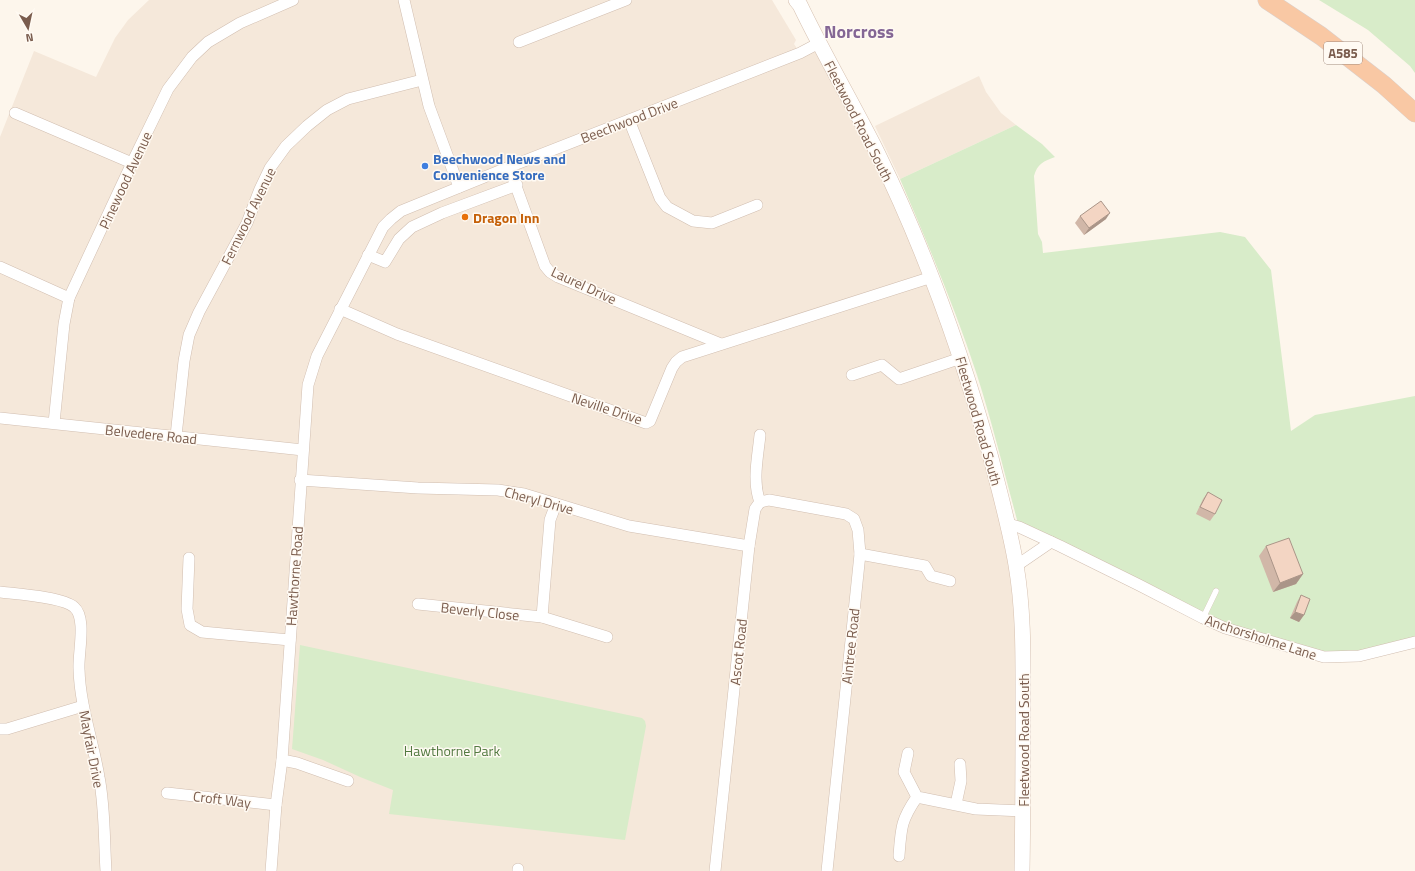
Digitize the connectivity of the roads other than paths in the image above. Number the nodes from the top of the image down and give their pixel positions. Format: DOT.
graph roads {
  1 [pos="293,0"];
  2 [pos="404,0"];
  3 [pos="626,0"];
  4 [pos="1267,0"];
  5 [pos="798,2"];
  6 [pos="519,42"];
  7 [pos="819,43"];
  8 [pos="422,80"];
  9 [pos="1415,113"];
  10 [pos="15,114"];
  11 [pos="630,120"];
  12 [pos="132,163"];
  13 [pos="509,167"];
  14 [pos="517,185"];
  15 [pos="459,187"];
  16 [pos="758,205"];
  17 [pos="368,255"];
  18 [pos="0,267"];
  19 [pos="932,277"];
  20 [pos="350,289"];
  21 [pos="69,298"];
  22 [pos="340,309"];
  23 [pos="722,344"];
  24 [pos="961,358"];
  25 [pos="852,374"];
  26 [pos="0,418"];
  27 [pos="54,423"];
  28 [pos="760,435"];
  29 [pos="176,436"];
  30 [pos="303,450"];
  31 [pos="300,480"];
  32 [pos="760,502"];
  33 [pos="556,504"];
  34 [pos="1008,524"];
  35 [pos="1051,542"];
  36 [pos="749,546"];
  37 [pos="860,554"];
  38 [pos="189,558"];
  39 [pos="1016,566"];
  40 [pos="950,580"];
  41 [pos="1216,591"];
  42 [pos="0,592"];
  43 [pos="418,604"];
  44 [pos="542,617"];
  45 [pos="1202,618"];
  46 [pos="607,637"];
  47 [pos="290,640"];
  48 [pos="1415,642"];
  49 [pos="83,706"];
  50 [pos="0,729"];
  51 [pos="908,753"];
  52 [pos="282,760"];
  53 [pos="960,764"];
  54 [pos="348,781"];
  55 [pos="167,793"];
  56 [pos="917,797"];
  57 [pos="956,804"];
  58 [pos="276,805"];
  59 [pos="1023,811"];
  60 [pos="899,856"];
  61 [pos="106,871"];
  62 [pos="271,871"];
  63 [pos="715,871"];
  64 [pos="827,871"];
  65 [pos="1022,871"];
  1 -- 12 [label="street, Pinewood Avenue"];
  2 -- 8 [label="street"];
  3 -- 6 [label="street"];
  4 -- 9 [label="highway, A585"];
  5 -- 7 [label="main road, Fleetwood Road South"];
  7 -- 11 [label="street, Beechwood Drive"];
  7 -- 19 [label="main road, Fleetwood Road South"];
  8 -- 15 [label="street"];
  8 -- 29 [label="street, Fernwood Avenue"];
  10 -- 12 [label="street"];
  11 -- 13 [label="street, Beechwood Drive"];
  11 -- 16 [label="street"];
  12 -- 21 [label="street, Pinewood Avenue"];
  13 -- 14 [label="street, Laurel Drive"];
  13 -- 15 [label="street, Beechwood Drive"];
  14 -- 17 [label="street"];
  14 -- 23 [label="street, Laurel Drive"];
  15 -- 17 [label="street, Beechwood Drive"];
  17 -- 20 [label="street, Beechwood Drive"];
  18 -- 21 [label="street"];
  19 -- 23 [label="street, Neville Drive"];
  19 -- 24 [label="main road, Fleetwood Road South"];
  20 -- 22 [label="street, Hawthorne Road"];
  21 -- 27 [label="street, Pinewood Avenue"];
  22 -- 23 [label="street, Neville Drive"];
  22 -- 30 [label="street, Hawthorne Road"];
  24 -- 25 [label="street"];
  24 -- 34 [label="main road, Fleetwood Road South"];
  26 -- 27 [label="street, Belvedere Road"];
  27 -- 29 [label="street, Belvedere Road"];
  28 -- 32 [label="street"];
  29 -- 30 [label="street, Belvedere Road"];
  30 -- 31 [label="street, Hawthorne Road"];
  31 -- 33 [label="street, Cheryl Drive"];
  31 -- 47 [label="street, Hawthorne Road"];
  32 -- 36 [label="street, Ascot Road"];
  32 -- 37 [label="street, Aintree Road"];
  33 -- 36 [label="street, Cheryl Drive"];
  33 -- 44 [label="street"];
  34 -- 35 [label="street, Anchorsholme Lane"];
  34 -- 39 [label="main road, Fleetwood Road South"];
  35 -- 39 [label="street"];
  35 -- 45 [label="street, Anchorsholme Lane"];
  36 -- 63 [label="street, Ascot Road"];
  37 -- 40 [label="street"];
  37 -- 64 [label="street, Aintree Road"];
  38 -- 47 [label="street"];
  39 -- 59 [label="main road, Fleetwood Road South"];
  41 -- 45 [label="lane"];
  42 -- 49 [label="street, Mayfair Drive"];
  43 -- 44 [label="street, Beverly Close"];
  44 -- 46 [label="street, Beverly Close"];
  45 -- 48 [label="street, Anchorsholme Lane"];
  47 -- 52 [label="street, Hawthorne Road"];
  49 -- 50 [label="street"];
  49 -- 61 [label="street, Mayfair Drive"];
  51 -- 56 [label="street"];
  52 -- 54 [label="street"];
  52 -- 58 [label="street, Hawthorne Road"];
  53 -- 57 [label="street"];
  55 -- 58 [label="street, Croft Way"];
  56 -- 57 [label="street"];
  56 -- 60 [label="street"];
  57 -- 59 [label="street"];
  58 -- 62 [label="street, Hawthorne Road"];
  59 -- 65 [label="main road, Fleetwood Road South"];
}
